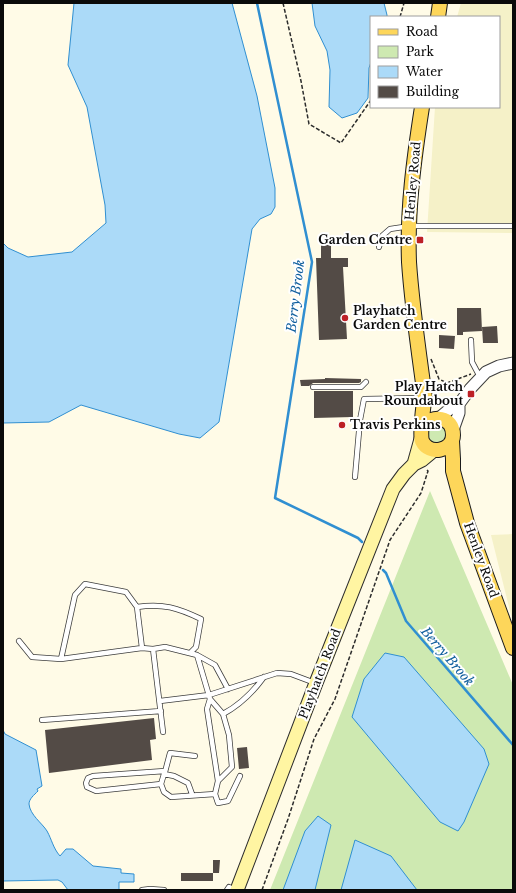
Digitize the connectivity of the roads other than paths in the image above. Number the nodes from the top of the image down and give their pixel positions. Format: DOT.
graph roads {
  1 [pos="440,3"];
  2 [pos="438,16"];
  3 [pos="422,108"];
  4 [pos="410,226"];
  5 [pos="513,226"];
  6 [pos="379,247"];
  7 [pos="471,340"];
  8 [pos="513,363"];
  9 [pos="478,374"];
  10 [pos="366,382"];
  11 [pos="313,387"];
  12 [pos="425,398"];
  13 [pos="459,404"];
  14 [pos="438,418"];
  15 [pos="422,433"];
  16 [pos="452,436"];
  17 [pos="434,450"];
  18 [pos="418,462"];
  19 [pos="453,471"];
  20 [pos="355,477"];
  21 [pos="138,607"];
  22 [pos="19,641"];
  23 [pos="142,648"];
  24 [pos="513,648"];
  25 [pos="153,649"];
  26 [pos="191,652"];
  27 [pos="197,655"];
  28 [pos="61,659"];
  29 [pos="264,676"];
  30 [pos="316,683"];
  31 [pos="228,689"];
  32 [pos="210,697"];
  33 [pos="160,702"];
  34 [pos="161,711"];
  35 [pos="223,714"];
  36 [pos="42,720"];
  37 [pos="163,732"];
  38 [pos="195,756"];
  39 [pos="165,772"];
  40 [pos="240,776"];
  41 [pos="218,781"];
  42 [pos="161,784"];
  43 [pos="192,794"];
  44 [pos="215,794"];
  45 [pos="142,890"];
  46 [pos="164,890"];
  47 [pos="227,890"];
  48 [pos="236,890"];
  1 -- 2 [label="main road"];
  3 -- 4 [label="main road, Henley Road"];
  4 -- 5 [label="lane"];
  4 -- 6 [label="lane"];
  4 -- 12 [label="main road, Henley Road"];
  7 -- 9 [label="lane"];
  8 -- 9 [label="street"];
  9 -- 13 [label="street"];
  10 -- 11 [label="lane"];
  12 -- 14 [label="main road, Henley Road"];
  12 -- 15 [label="main road, Henley Road"];
  12 -- 20 [label="lane"];
  13 -- 14 [label="street"];
  13 -- 16 [label="street"];
  14 -- 15 [label="main road"];
  14 -- 16 [label="main road"];
  15 -- 17 [label="main road"];
  15 -- 18 [label="main road, Playhatch Road"];
  16 -- 17 [label="main road"];
  16 -- 19 [label="main road, Henley Road"];
  17 -- 18 [label="main road, Playhatch Road"];
  17 -- 19 [label="main road, Henley Road"];
  18 -- 30 [label="main road, Playhatch Road"];
  19 -- 24 [label="main road, Henley Road"];
  21 -- 23 [label="lane"];
  21 -- 26 [label="lane"];
  21 -- 28 [label="lane"];
  22 -- 28 [label="lane"];
  23 -- 25 [label="lane"];
  23 -- 28 [label="lane"];
  25 -- 26 [label="lane"];
  25 -- 33 [label="lane"];
  26 -- 27 [label="lane"];
  27 -- 31 [label="lane"];
  27 -- 32 [label="lane"];
  29 -- 30 [label="lane"];
  29 -- 31 [label="lane"];
  29 -- 35 [label="lane"];
  30 -- 48 [label="main road, Playhatch Road"];
  31 -- 32 [label="lane"];
  32 -- 33 [label="lane"];
  32 -- 35 [label="lane"];
  32 -- 41 [label="lane"];
  33 -- 34 [label="lane"];
  34 -- 36 [label="lane"];
  34 -- 37 [label="lane"];
  35 -- 41 [label="lane"];
  38 -- 39 [label="lane"];
  39 -- 42 [label="lane"];
  39 -- 42 [label="lane"];
  39 -- 43 [label="lane"];
  40 -- 44 [label="lane"];
  41 -- 44 [label="lane"];
  42 -- 43 [label="lane"];
  43 -- 44 [label="lane"];
  45 -- 46 [label="lane"];
  47 -- 48 [label="lane"];
}
